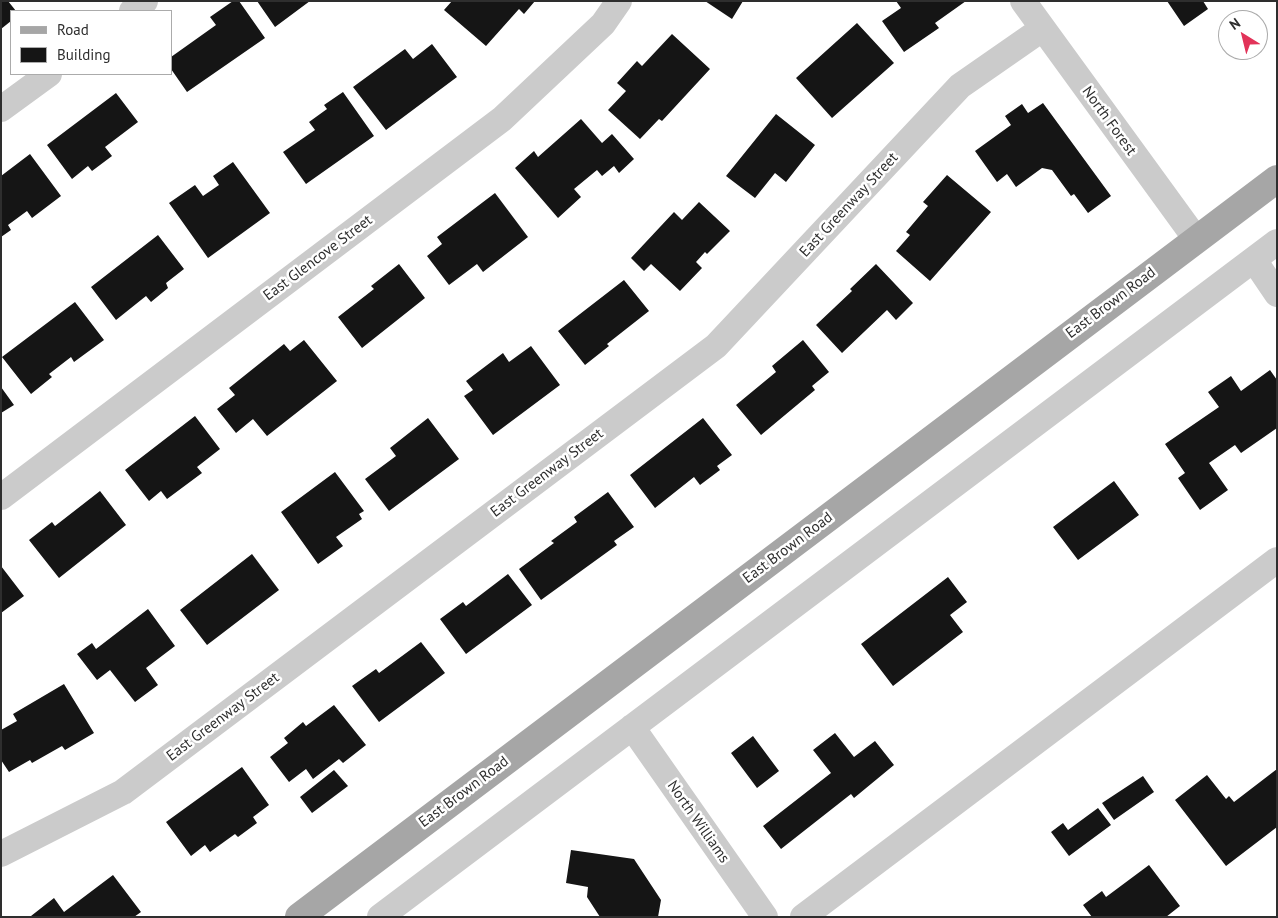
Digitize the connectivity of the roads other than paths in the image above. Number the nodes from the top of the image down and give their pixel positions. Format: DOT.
graph roads {
  1 [pos="145,1"];
  2 [pos="619,1"];
  3 [pos="1023,1"];
  4 [pos="133,10"];
  5 [pos="1042,29"];
  6 [pos="48,75"];
  7 [pos="1,109"];
  8 [pos="1277,179"];
  9 [pos="1196,239"];
  10 [pos="1277,242"];
  11 [pos="1254,260"];
  12 [pos="1277,294"];
  13 [pos="1,497"];
  14 [pos="1277,560"];
  15 [pos="632,727"];
  16 [pos="1,854"];
  17 [pos="299,917"];
  18 [pos="380,917"];
  19 [pos="765,917"];
  20 [pos="802,917"];
  1 -- 4 [label="street"];
  2 -- 13 [label="street, East Glencove Street"];
  3 -- 5 [label="street, North Forest"];
  5 -- 9 [label="street, North Forest"];
  5 -- 16 [label="street, East Greenway Street"];
  6 -- 7 [label="street"];
  8 -- 9 [label="main road, East Brown Road"];
  9 -- 17 [label="main road, East Brown Road"];
  10 -- 11 [label="street"];
  11 -- 12 [label="street"];
  11 -- 15 [label="street"];
  14 -- 20 [label="street"];
  15 -- 18 [label="street"];
  15 -- 19 [label="street, North Williams"];
}
